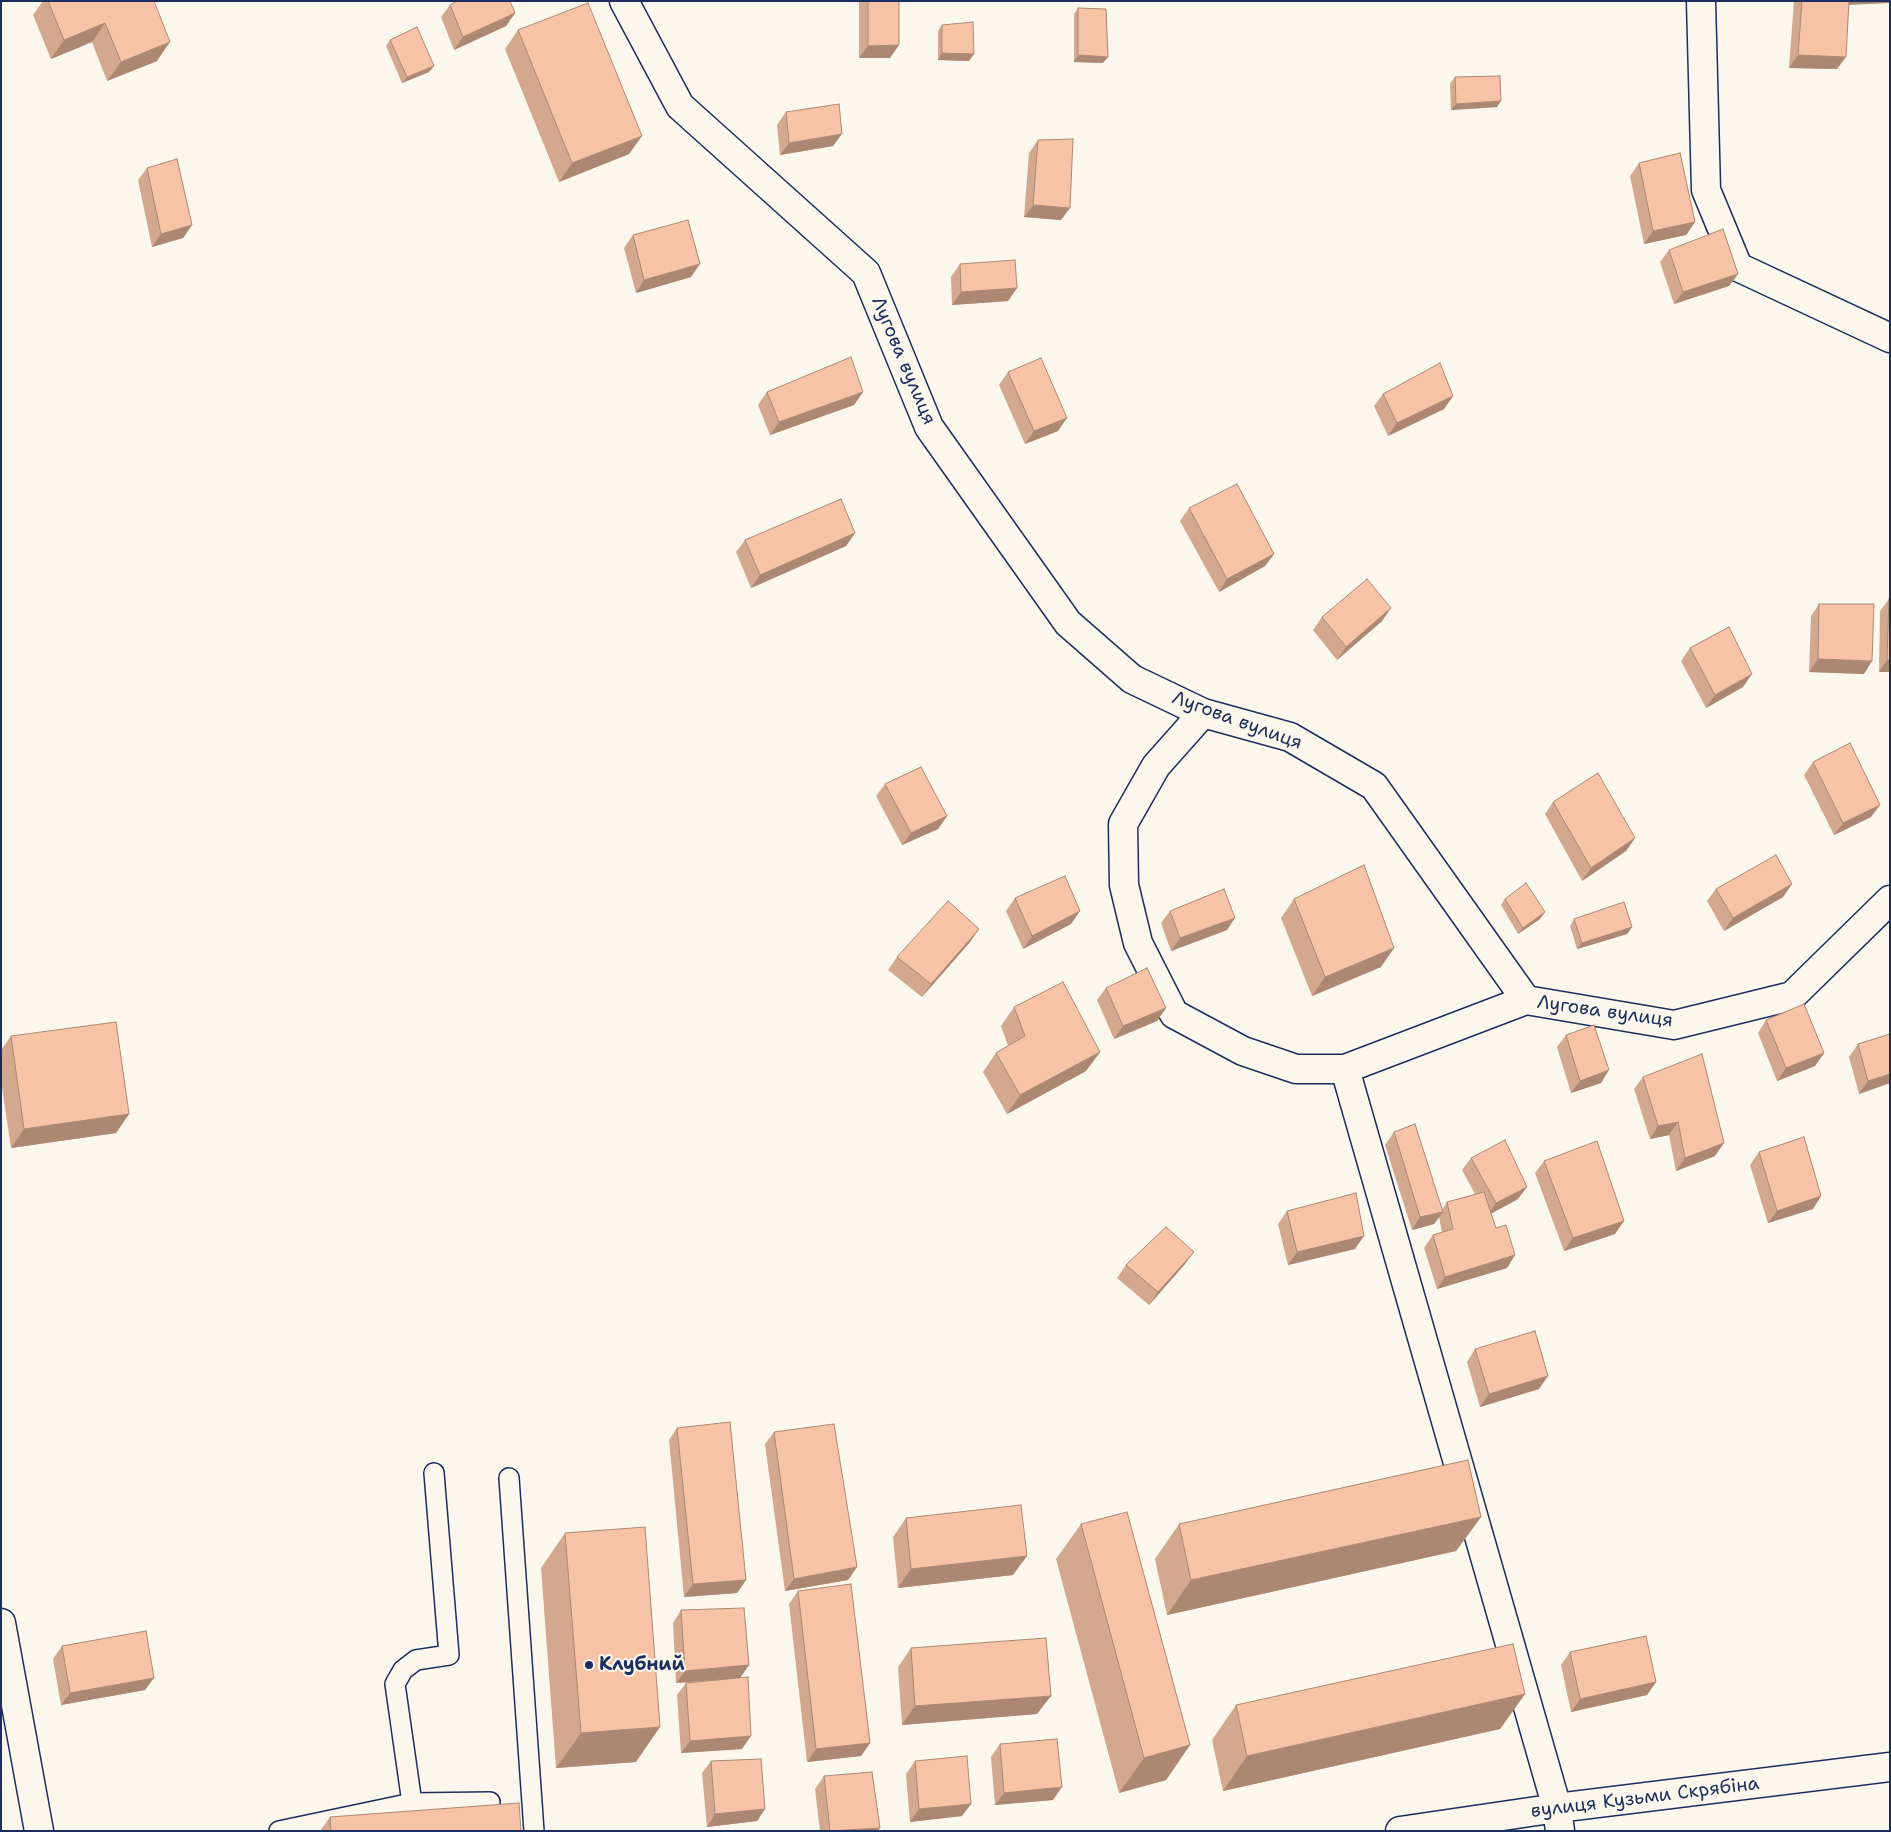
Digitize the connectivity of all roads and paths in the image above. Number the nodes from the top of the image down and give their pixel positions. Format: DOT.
graph roads {
  1 [pos="624,1"];
  2 [pos="1701,1"];
  3 [pos="1890,338"];
  4 [pos="1203,713"];
  5 [pos="1890,900"];
  6 [pos="1526,1000"];
  7 [pos="1345,1069"];
  8 [pos="434,1473"];
  9 [pos="509,1478"];
  10 [pos="1,1623"];
  11 [pos="1890,1767"];
  12 [pos="490,1802"];
  13 [pos="412,1804"];
  14 [pos="1558,1820"];
  15 [pos="39,1831"];
  16 [pos="279,1831"];
  17 [pos="534,1831"];
  18 [pos="1400,1831"];
  1 -- 4 [label="street, Лугова вулиця"];
  2 -- 3 [label="street"];
  4 -- 6 [label="street, Лугова вулиця"];
  4 -- 7 [label="street"];
  5 -- 6 [label="street, Лугова вулиця"];
  6 -- 7 [label="street"];
  7 -- 14 [label="street"];
  8 -- 13 [label="lane"];
  9 -- 17 [label="lane"];
  10 -- 15 [label="street"];
  11 -- 14 [label="street, вулиця Кузьми Скрябіна"];
  12 -- 13 [label="lane"];
  13 -- 16 [label="lane"];
  14 -- 18 [label="street, вулиця Кузьми Скрябіна"];
}
